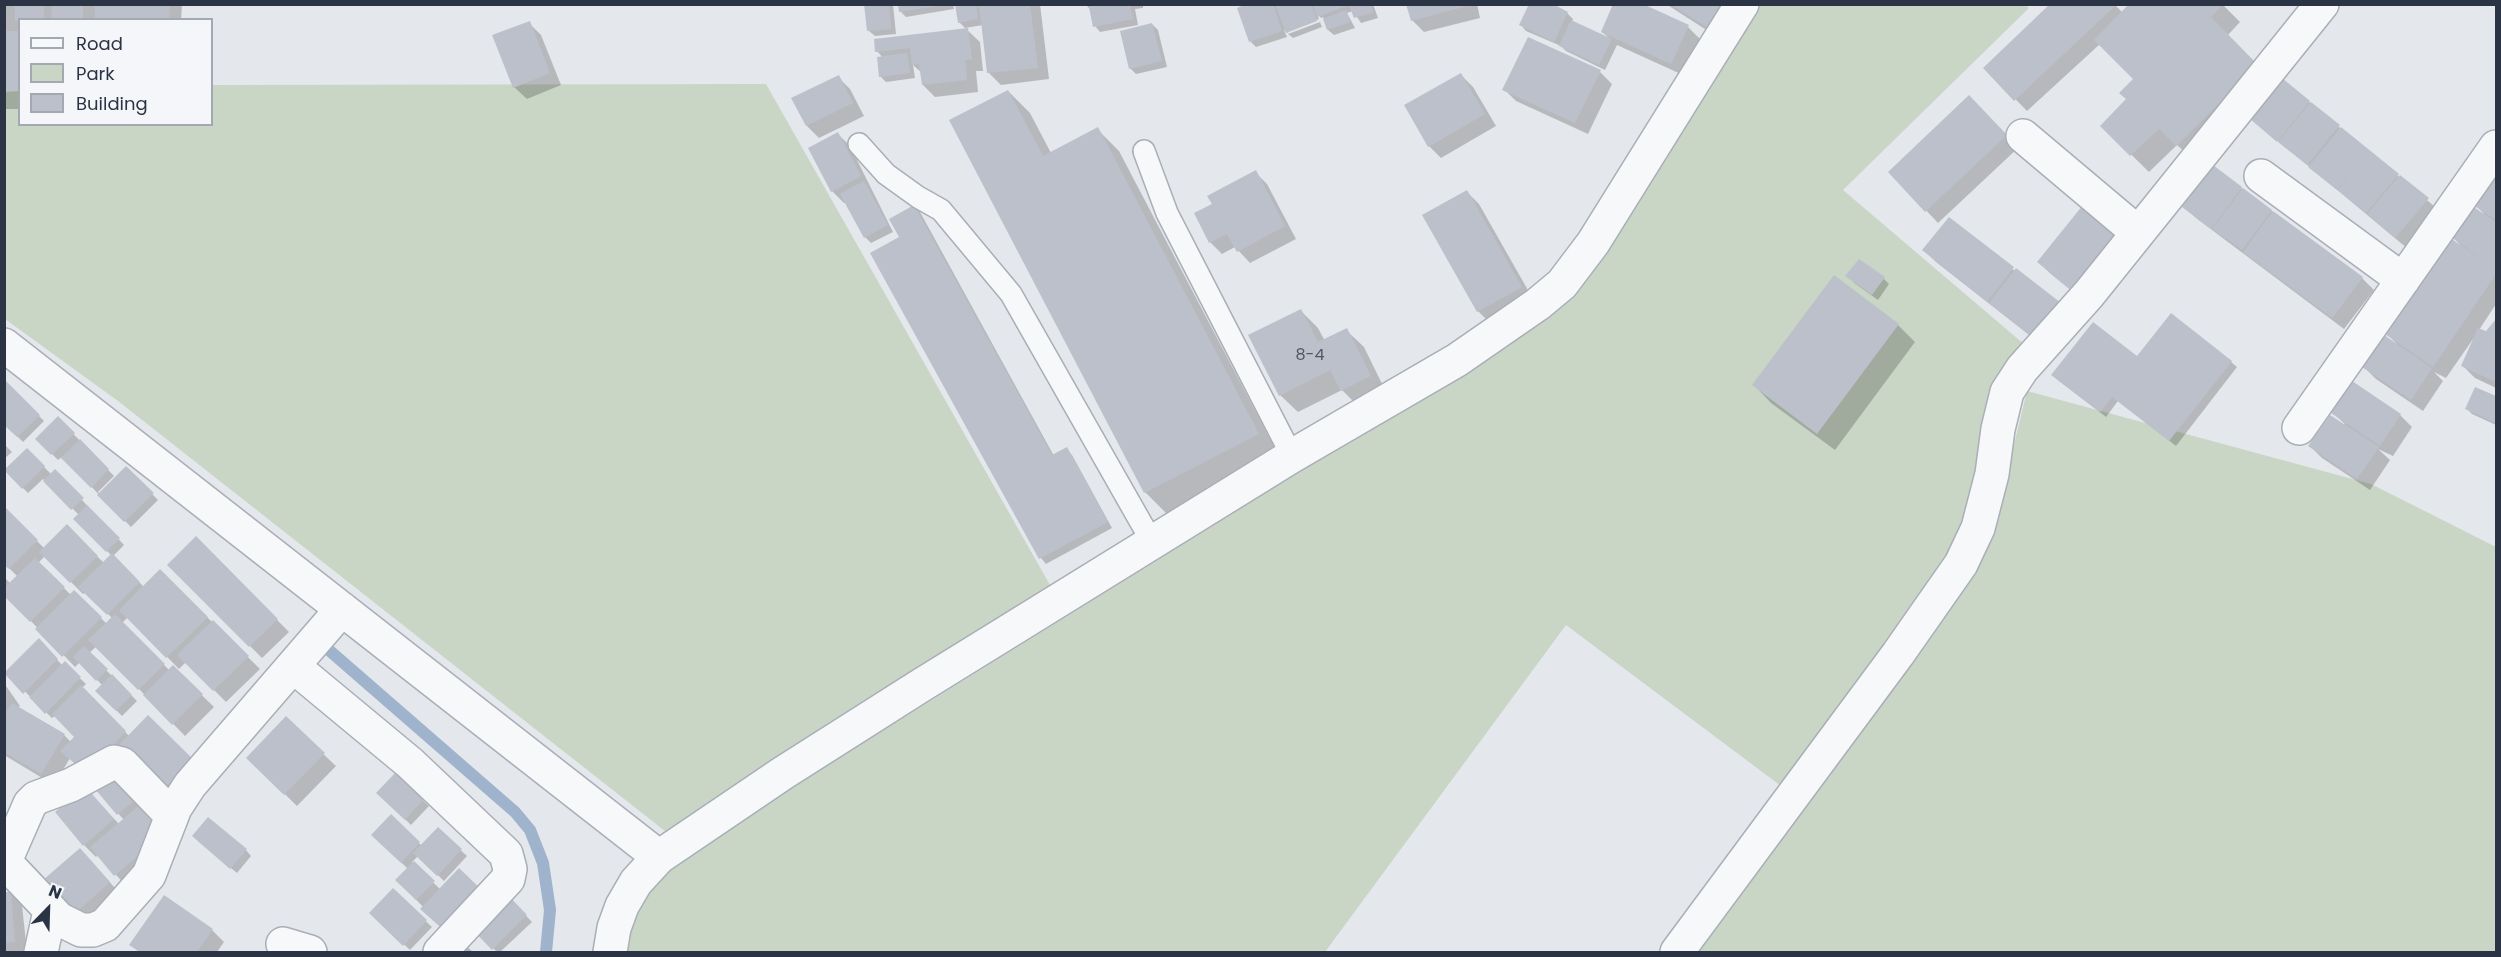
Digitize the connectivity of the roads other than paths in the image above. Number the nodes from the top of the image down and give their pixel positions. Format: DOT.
graph roads {
  1 [pos="1742,4"];
  2 [pos="2322,4"];
  3 [pos="2023,136"];
  4 [pos="860,144"];
  5 [pos="2496,147"];
  6 [pos="1144,151"];
  7 [pos="2261,176"];
  8 [pos="2137,232"];
  9 [pos="2403,280"];
  10 [pos="7,351"];
  11 [pos="2299,428"];
  12 [pos="1292,456"];
  13 [pos="1152,542"];
  14 [pos="342,609"];
  15 [pos="293,666"];
  16 [pos="172,816"];
  17 [pos="659,857"];
  18 [pos="5,861"];
  19 [pos="50,911"];
  20 [pos="99,941"];
  21 [pos="41,952"];
  22 [pos="440,952"];
  23 [pos="610,952"];
  24 [pos="1677,952"];
  1 -- 12 [label="street"];
  2 -- 8 [label="street"];
  3 -- 8 [label="street"];
  4 -- 13 [label="lane"];
  5 -- 9 [label="street"];
  6 -- 12 [label="lane"];
  7 -- 9 [label="street"];
  8 -- 24 [label="street"];
  9 -- 11 [label="street"];
  10 -- 14 [label="street"];
  12 -- 13 [label="street"];
  13 -- 17 [label="street"];
  14 -- 15 [label="street"];
  14 -- 17 [label="street"];
  15 -- 16 [label="street"];
  15 -- 22 [label="street"];
  16 -- 18 [label="street"];
  16 -- 20 [label="street"];
  17 -- 23 [label="street"];
  18 -- 19 [label="street"];
  19 -- 20 [label="street"];
  19 -- 21 [label="street"];
}
